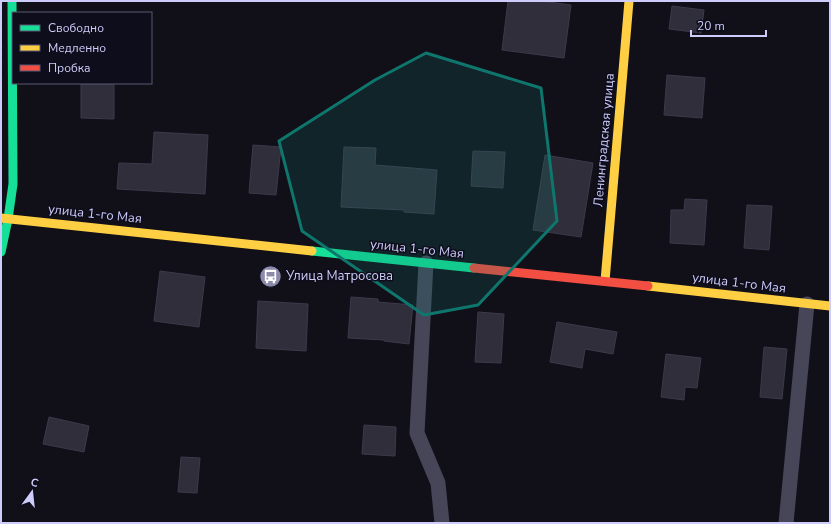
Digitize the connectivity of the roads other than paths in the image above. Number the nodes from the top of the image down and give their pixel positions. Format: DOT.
graph roads {
  1 [pos="12,1"];
  2 [pos="629,1"];
  3 [pos="12,12"];
  4 [pos="12,84"];
  5 [pos="5,218"];
  6 [pos="1,252"];
  7 [pos="426,263"];
  8 [pos="605,281"];
  9 [pos="807,304"];
  10 [pos="830,306"];
  11 [pos="442,523"];
  12 [pos="786,523"];
  1 -- 3 [label="street"];
  2 -- 8 [label="street, Ленинградская улица"];
  4 -- 5 [label="street"];
  5 -- 6 [label="street"];
  5 -- 7 [label="street, улица 1-го Мая"];
  7 -- 8 [label="street, улица 1-го Мая"];
  7 -- 11 [label="lane"];
  8 -- 9 [label="street, улица 1-го Мая"];
  9 -- 10 [label="street, улица 1-го Мая"];
  9 -- 12 [label="lane"];
}
